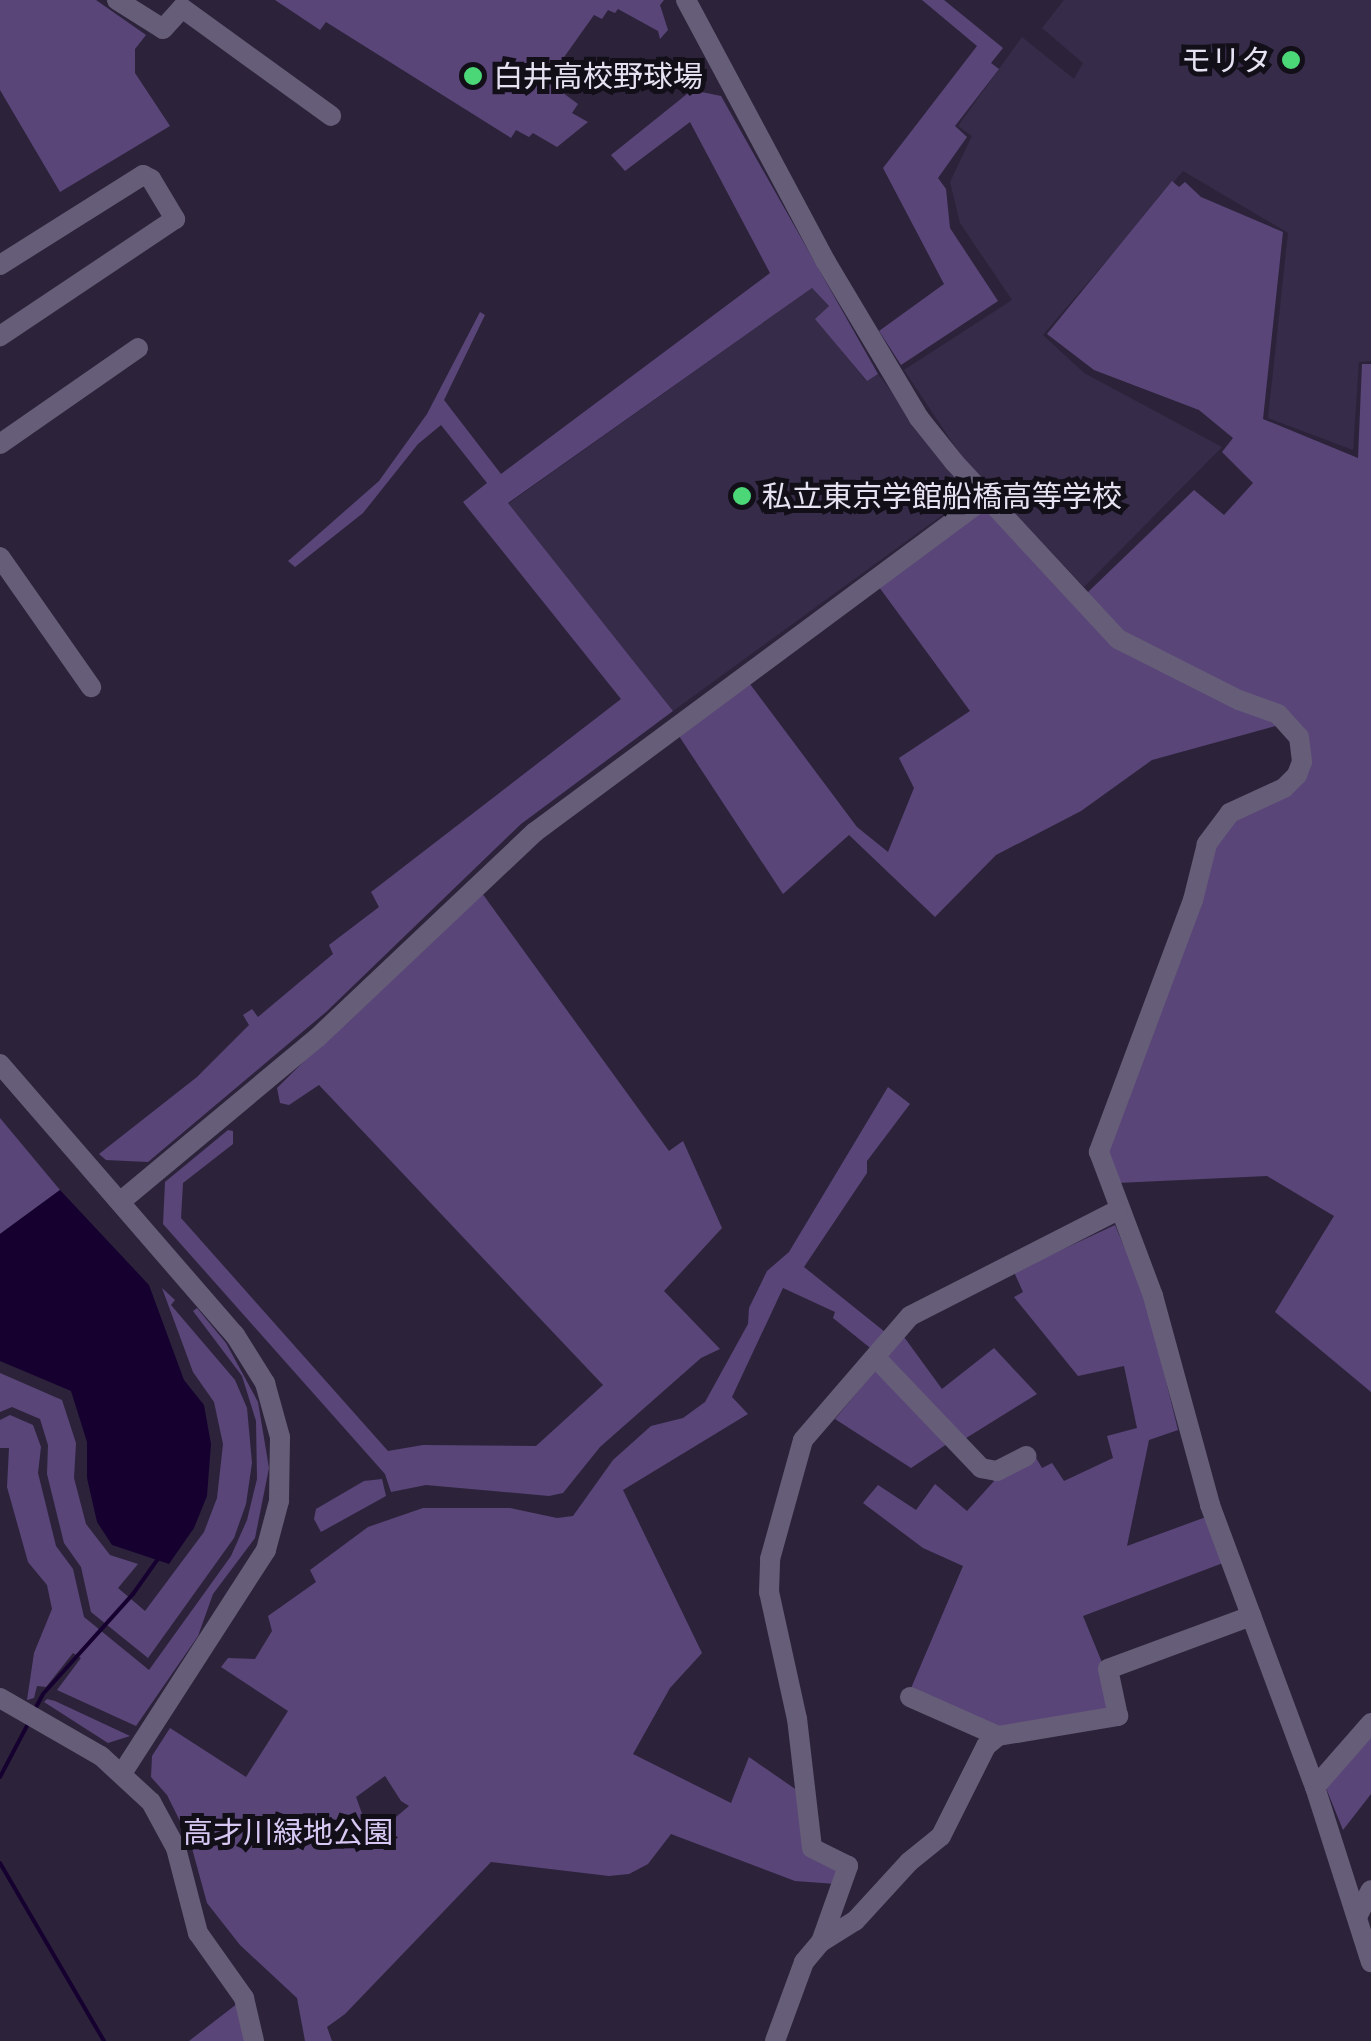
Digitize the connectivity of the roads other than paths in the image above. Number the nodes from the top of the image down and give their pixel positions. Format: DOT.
graph roads {
  1 [pos="118,0"];
  2 [pos="686,0"];
  3 [pos="332,116"];
  4 [pos="0,265"];
  5 [pos="0,336"];
  6 [pos="138,348"];
  7 [pos="0,444"];
  8 [pos="988,496"];
  9 [pos="0,557"];
  10 [pos="90,687"];
  11 [pos="0,1064"];
  12 [pos="120,1202"];
  13 [pos="1118,1210"];
  14 [pos="877,1359"];
  15 [pos="1026,1456"];
  16 [pos="1251,1616"];
  17 [pos="910,1697"];
  18 [pos="0,1698"];
  19 [pos="1371,1724"];
  20 [pos="998,1736"];
  21 [pos="124,1772"];
  22 [pos="1314,1787"];
  23 [pos="1371,1890"];
  24 [pos="1357,1917"];
  25 [pos="822,1942"];
  26 [pos="1371,1962"];
  27 [pos="254,2041"];
  28 [pos="775,2041"];
  1 -- 3 [label="street"];
  2 -- 8 [label="street"];
  4 -- 5 [label="street"];
  6 -- 7 [label="street"];
  8 -- 12 [label="street"];
  8 -- 13 [label="street"];
  9 -- 10 [label="street"];
  11 -- 12 [label="street"];
  12 -- 21 [label="street"];
  13 -- 14 [label="street"];
  13 -- 16 [label="street"];
  14 -- 15 [label="street"];
  14 -- 25 [label="street"];
  16 -- 20 [label="street"];
  16 -- 22 [label="street"];
  17 -- 20 [label="street"];
  18 -- 21 [label="street"];
  19 -- 22 [label="street"];
  20 -- 25 [label="street"];
  21 -- 27 [label="street"];
  22 -- 24 [label="street"];
  23 -- 24 [label="street"];
  24 -- 26 [label="street"];
  25 -- 28 [label="street"];
}
